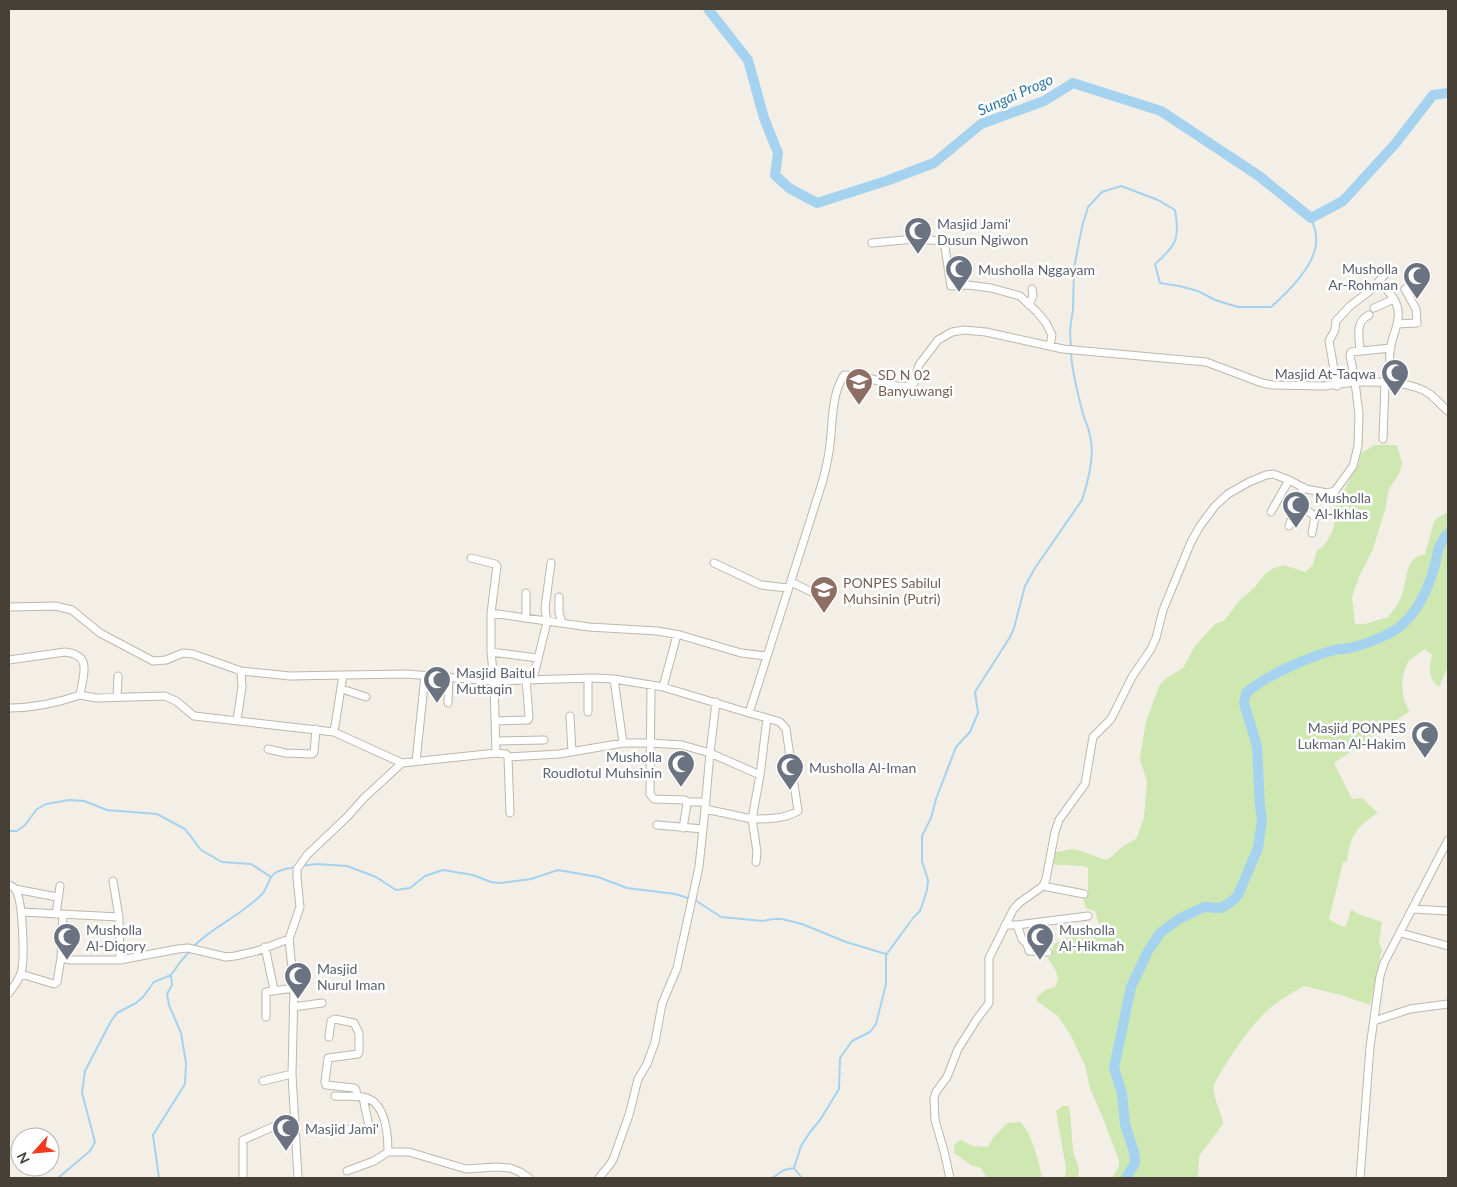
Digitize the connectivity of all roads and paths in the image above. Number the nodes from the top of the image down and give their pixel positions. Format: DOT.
graph roads {
  1 [pos="872,243"];
  2 [pos="1387,268"];
  3 [pos="1423,278"];
  4 [pos="1379,281"];
  5 [pos="1032,289"];
  6 [pos="1394,299"];
  7 [pos="1030,305"];
  8 [pos="1374,308"];
  9 [pos="1369,315"];
  10 [pos="1397,324"];
  11 [pos="1050,346"];
  12 [pos="1391,348"];
  13 [pos="1360,350"];
  14 [pos="1355,382"];
  15 [pos="1388,382"];
  16 [pos="1337,386"];
  17 [pos="1448,411"];
  18 [pos="1383,439"];
  19 [pos="1289,480"];
  20 [pos="1303,487"];
  21 [pos="1297,504"];
  22 [pos="1271,512"];
  23 [pos="1289,526"];
  24 [pos="1312,533"];
  25 [pos="471,558"];
  26 [pos="551,563"];
  27 [pos="714,563"];
  28 [pos="789,585"];
  29 [pos="526,593"];
  30 [pos="559,597"];
  31 [pos="822,597"];
  32 [pos="9,607"];
  33 [pos="492,614"];
  34 [pos="526,618"];
  35 [pos="547,622"];
  36 [pos="562,623"];
  37 [pos="677,635"];
  38 [pos="490,652"];
  39 [pos="766,656"];
  40 [pos="538,658"];
  41 [pos="9,660"];
  42 [pos="242,671"];
  43 [pos="343,675"];
  44 [pos="118,676"];
  45 [pos="425,676"];
  46 [pos="449,677"];
  47 [pos="588,678"];
  48 [pos="530,679"];
  49 [pos="614,679"];
  50 [pos="494,681"];
  51 [pos="651,685"];
  52 [pos="662,687"];
  53 [pos="342,689"];
  54 [pos="80,695"];
  55 [pos="116,697"];
  56 [pos="366,697"];
  57 [pos="716,702"];
  58 [pos="448,703"];
  59 [pos="9,708"];
  60 [pos="588,712"];
  61 [pos="749,713"];
  62 [pos="570,716"];
  63 [pos="767,718"];
  64 [pos="237,720"];
  65 [pos="496,721"];
  66 [pos="316,729"];
  67 [pos="334,732"];
  68 [pos="496,740"];
  69 [pos="544,740"];
  70 [pos="623,743"];
  71 [pos="650,743"];
  72 [pos="268,749"];
  73 [pos="572,752"];
  74 [pos="496,753"];
  75 [pos="710,753"];
  76 [pos="508,757"];
  77 [pos="416,761"];
  78 [pos="402,763"];
  79 [pos="760,775"];
  80 [pos="687,802"];
  81 [pos="706,805"];
  82 [pos="510,813"];
  83 [pos="752,819"];
  84 [pos="657,825"];
  85 [pos="683,828"];
  86 [pos="703,829"];
  87 [pos="1448,840"];
  88 [pos="756,862"];
  89 [pos="113,880"];
  90 [pos="60,886"];
  91 [pos="1043,886"];
  92 [pos="12,887"];
  93 [pos="1084,894"];
  94 [pos="57,897"];
  95 [pos="1413,909"];
  96 [pos="21,912"];
  97 [pos="1448,912"];
  98 [pos="59,914"];
  99 [pos="1088,916"];
  100 [pos="119,917"];
  101 [pos="1005,925"];
  102 [pos="1017,925"];
  103 [pos="1401,933"];
  104 [pos="289,939"];
  105 [pos="1448,946"];
  106 [pos="265,947"];
  107 [pos="1048,952"];
  108 [pos="61,958"];
  109 [pos="120,960"];
  110 [pos="21,974"];
  111 [pos="294,988"];
  112 [pos="274,990"];
  113 [pos="9,992"];
  114 [pos="322,1003"];
  115 [pos="1448,1004"];
  116 [pos="293,1007"];
  117 [pos="266,1017"];
  118 [pos="1374,1020"];
  119 [pos="329,1037"];
  120 [pos="292,1074"];
  121 [pos="263,1081"];
  122 [pos="335,1096"];
  123 [pos="360,1097"];
  124 [pos="295,1117"];
  125 [pos="346,1129"];
  126 [pos="388,1152"];
  127 [pos="348,1171"];
  128 [pos="243,1178"];
  129 [pos="298,1178"];
  130 [pos="529,1178"];
  131 [pos="599,1178"];
  132 [pos="950,1178"];
  133 [pos="1360,1178"];
  1 -- 7 [label="street"];
  2 -- 4 [label="street"];
  3 -- 10 [label="street"];
  4 -- 6 [label="street"];
  4 -- 16 [label="street"];
  5 -- 7 [label="street"];
  6 -- 8 [label="street"];
  6 -- 10 [label="street"];
  7 -- 11 [label="street"];
  9 -- 13 [label="street"];
  10 -- 12 [label="street"];
  11 -- 16 [label="street"];
  11 -- 28 [label="street"];
  12 -- 13 [label="street"];
  12 -- 15 [label="street"];
  13 -- 14 [label="street"];
  14 -- 15 [label="street"];
  14 -- 16 [label="street"];
  14 -- 20 [label="street"];
  15 -- 17 [label="street"];
  15 -- 18 [label="street"];
  19 -- 20 [label="street"];
  19 -- 22 [label="street"];
  19 -- 91 [label="street"];
  20 -- 21 [label="street"];
  21 -- 23 [label="street"];
  21 -- 24 [label="street"];
  25 -- 33 [label="street"];
  26 -- 35 [label="street"];
  27 -- 28 [label="street"];
  28 -- 31 [label="street"];
  28 -- 39 [label="street"];
  29 -- 34 [label="street"];
  30 -- 36 [label="street"];
  32 -- 42 [label="street"];
  33 -- 34 [label="street"];
  33 -- 38 [label="street"];
  34 -- 35 [label="street"];
  35 -- 36 [label="street"];
  35 -- 40 [label="street"];
  36 -- 37 [label="street"];
  37 -- 39 [label="street"];
  37 -- 52 [label="street"];
  38 -- 40 [label="street"];
  38 -- 50 [label="street"];
  39 -- 61 [label="street"];
  40 -- 48 [label="street"];
  41 -- 54 [label="street"];
  42 -- 43 [label="street"];
  42 -- 64 [label="street"];
  43 -- 45 [label="street"];
  43 -- 53 [label="street"];
  44 -- 55 [label="street"];
  45 -- 46 [label="street"];
  45 -- 77 [label="street"];
  46 -- 50 [label="street"];
  46 -- 58 [label="street"];
  47 -- 48 [label="street"];
  47 -- 49 [label="street"];
  47 -- 60 [label="street"];
  48 -- 50 [label="street"];
  48 -- 65 [label="street"];
  49 -- 51 [label="street"];
  49 -- 70 [label="street"];
  50 -- 65 [label="street"];
  51 -- 52 [label="street"];
  51 -- 71 [label="street"];
  52 -- 57 [label="street"];
  53 -- 56 [label="street"];
  53 -- 67 [label="street"];
  54 -- 55 [label="street"];
  54 -- 59 [label="street"];
  55 -- 64 [label="street"];
  57 -- 61 [label="street"];
  57 -- 75 [label="street"];
  61 -- 63 [label="street"];
  62 -- 73 [label="street"];
  63 -- 79 [label="street"];
  63 -- 83 [label="street"];
  64 -- 66 [label="street"];
  65 -- 68 [label="street"];
  66 -- 67 [label="street"];
  66 -- 72 [label="street"];
  67 -- 78 [label="street"];
  68 -- 69 [label="street"];
  68 -- 74 [label="street"];
  70 -- 71 [label="street"];
  70 -- 73 [label="street"];
  71 -- 75 [label="street"];
  71 -- 80 [label="street"];
  73 -- 76 [label="street"];
  74 -- 76 [label="street"];
  74 -- 77 [label="street"];
  75 -- 79 [label="street"];
  75 -- 81 [label="street"];
  76 -- 82 [label="street"];
  77 -- 78 [label="street"];
  78 -- 104 [label="street"];
  79 -- 83 [label="street"];
  80 -- 81 [label="street"];
  80 -- 85 [label="street"];
  81 -- 83 [label="street"];
  81 -- 86 [label="street"];
  83 -- 88 [label="street"];
  84 -- 85 [label="street"];
  85 -- 86 [label="street"];
  86 -- 131 [label="street"];
  87 -- 95 [label="street"];
  89 -- 100 [label="street"];
  90 -- 94 [label="street"];
  91 -- 93 [label="street"];
  91 -- 101 [label="street"];
  92 -- 94 [label="street"];
  92 -- 96 [label="street"];
  94 -- 98 [label="street"];
  95 -- 97 [label="street"];
  95 -- 103 [label="street"];
  96 -- 98 [label="street"];
  96 -- 110 [label="street"];
  98 -- 100 [label="street"];
  98 -- 108 [label="street"];
  99 -- 102 [label="street"];
  100 -- 109 [label="street"];
  101 -- 102 [label="street"];
  101 -- 132 [label="street"];
  102 -- 107 [label="street"];
  103 -- 105 [label="street"];
  103 -- 118 [label="street"];
  104 -- 106 [label="street"];
  104 -- 111 [label="street"];
  106 -- 109 [label="street"];
  106 -- 112 [label="street"];
  108 -- 109 [label="street"];
  108 -- 110 [label="street"];
  110 -- 113 [label="street"];
  111 -- 112 [label="street"];
  111 -- 116 [label="street"];
  112 -- 117 [label="street"];
  114 -- 116 [label="street"];
  115 -- 118 [label="street"];
  116 -- 120 [label="street"];
  118 -- 133 [label="street"];
  119 -- 123 [label="street"];
  120 -- 121 [label="street"];
  120 -- 124 [label="street"];
  122 -- 123 [label="street"];
  123 -- 125 [label="street"];
  123 -- 126 [label="street"];
  124 -- 128 [label="street"];
  124 -- 129 [label="street"];
  126 -- 127 [label="street"];
  126 -- 130 [label="street"];
}
